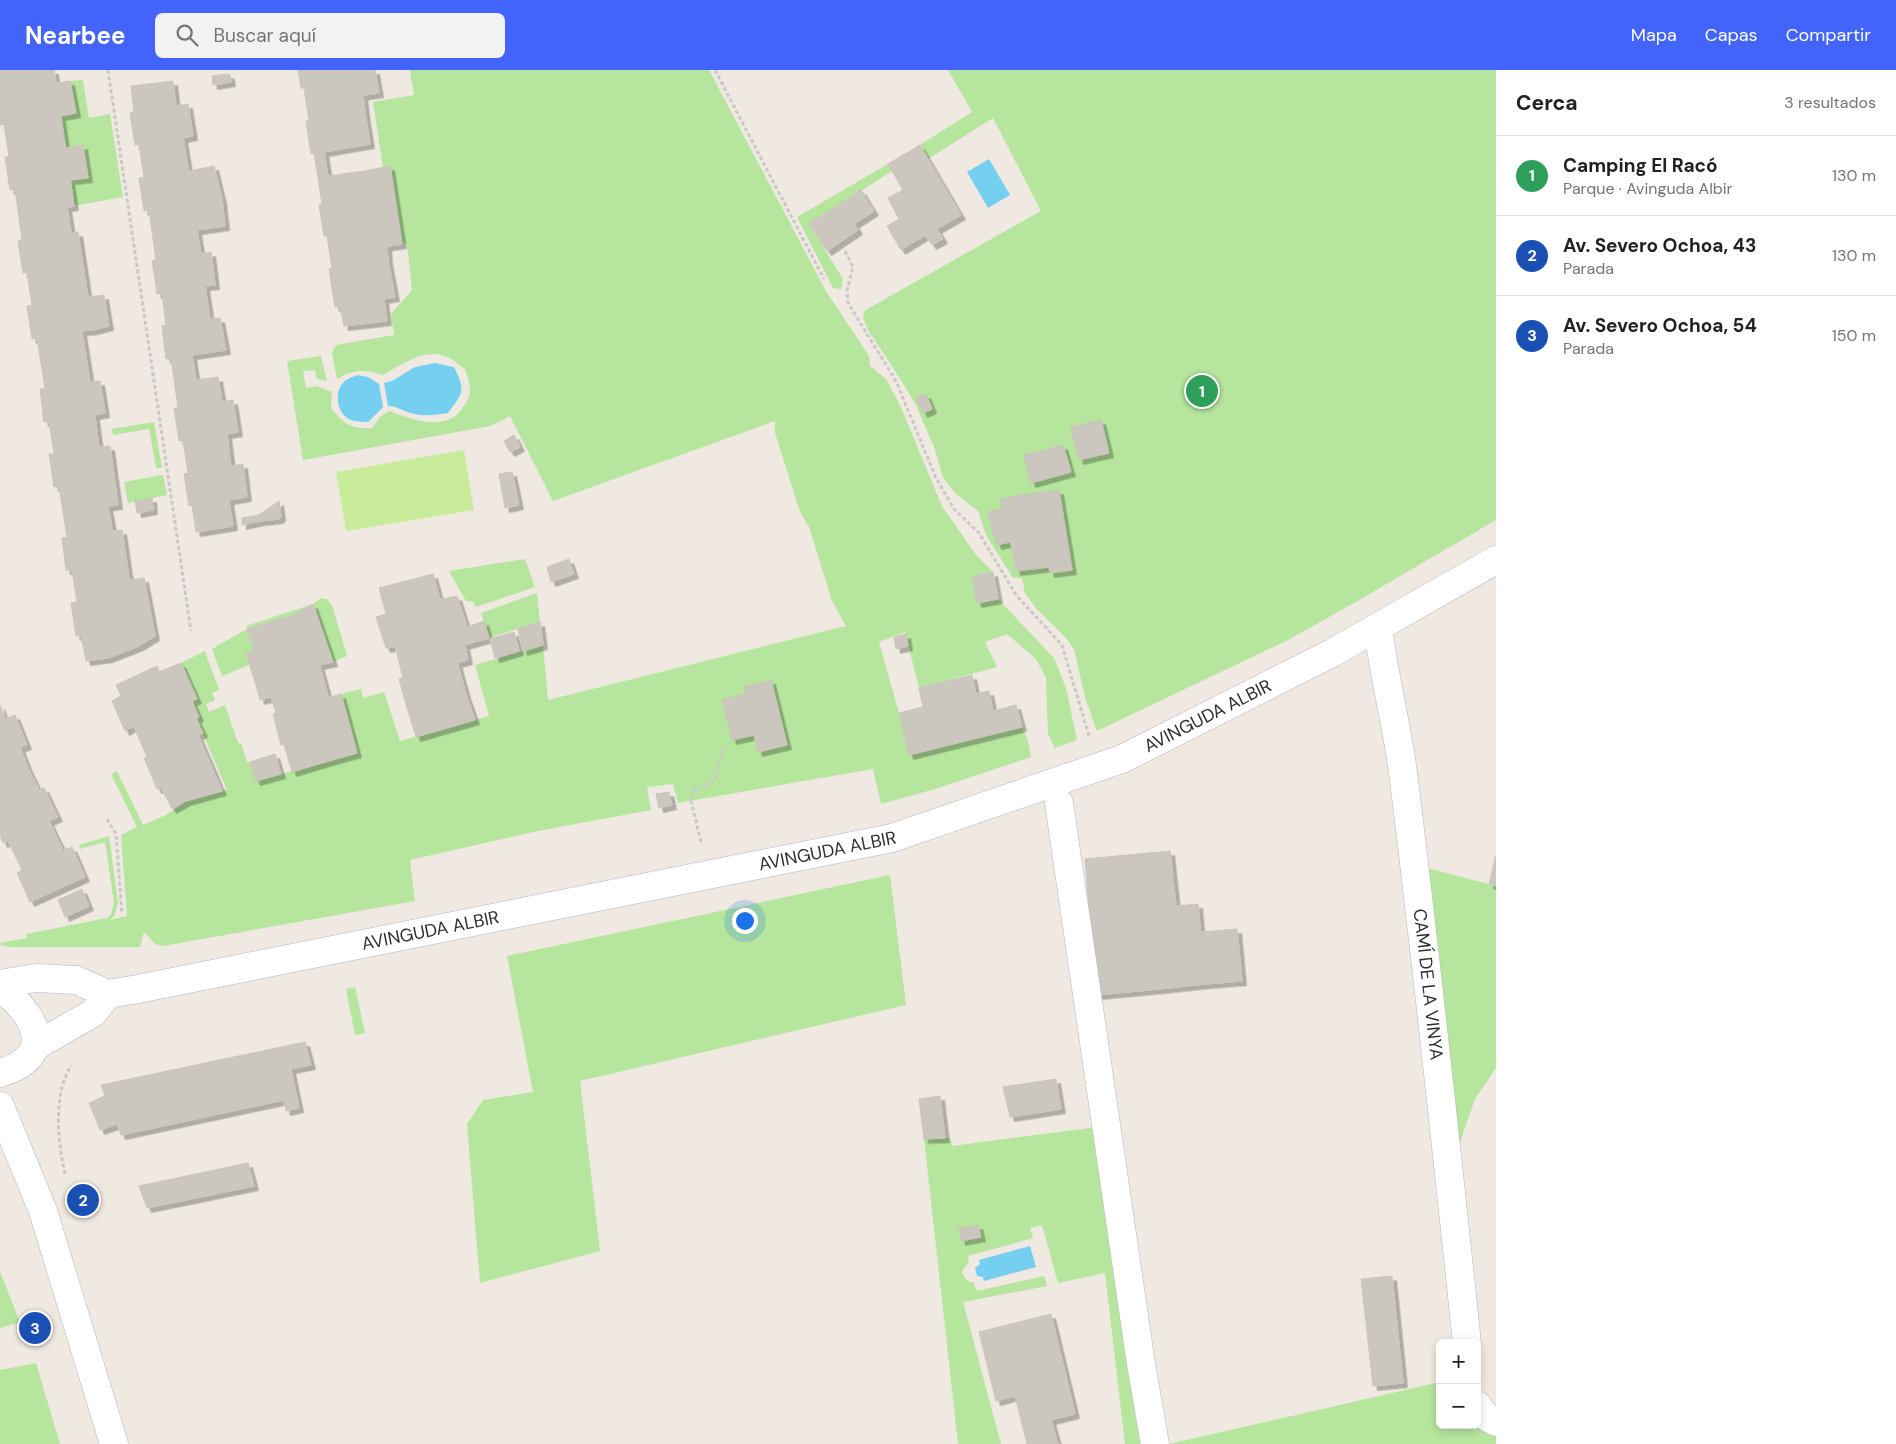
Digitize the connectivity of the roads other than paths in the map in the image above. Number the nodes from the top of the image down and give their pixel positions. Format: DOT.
graph roads {
  1 [pos="1496,560"];
  2 [pos="1378,628"];
  3 [pos="1060,802"];
  4 [pos="0,986"];
  5 [pos="108,994"];
  6 [pos="36,1046"];
  7 [pos="0,1072"];
  8 [pos="0,1106"];
  9 [pos="1467,1339"];
  10 [pos="1481,1410"];
  11 [pos="1496,1422"];
  12 [pos="114,1444"];
  13 [pos="1156,1444"];
  1 -- 2 [label="street, AVINGUDA ALBIR"];
  2 -- 5 [label="street, AVINGUDA ALBIR"];
  2 -- 9 [label="street, CAMÍ DE LA VINYA"];
  3 -- 13 [label="street"];
  4 -- 5 [label="street"];
  4 -- 6 [label="street"];
  5 -- 6 [label="street"];
  6 -- 7 [label="street"];
  8 -- 12 [label="street"];
  10 -- 11 [label="street"];
}
